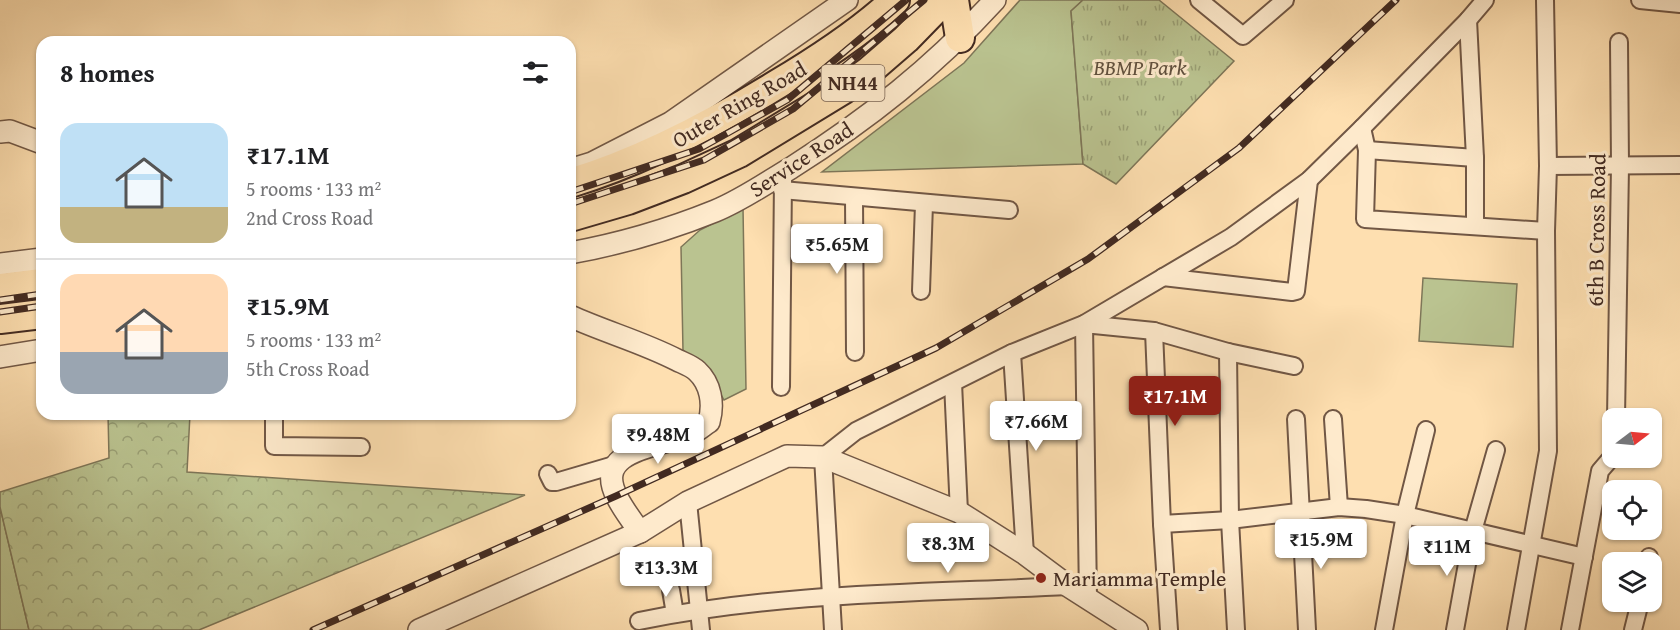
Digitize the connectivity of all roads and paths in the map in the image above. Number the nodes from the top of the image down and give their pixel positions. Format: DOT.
graph roads {
  1 [pos="847,0"];
  2 [pos="895,0"];
  3 [pos="944,0"];
  4 [pos="954,0"];
  5 [pos="995,0"];
  6 [pos="1199,0"];
  7 [pos="1285,0"];
  8 [pos="1485,0"];
  9 [pos="1545,0"];
  10 [pos="1640,0"];
  11 [pos="1680,4"];
  12 [pos="1468,20"];
  13 [pos="960,38"];
  14 [pos="1619,42"];
  15 [pos="819,58"];
  16 [pos="844,89"];
  17 [pos="728,115"];
  18 [pos="1362,128"];
  19 [pos="0,132"];
  20 [pos="36,141"];
  21 [pos="747,148"];
  22 [pos="1367,150"];
  23 [pos="1475,158"];
  24 [pos="1680,165"];
  25 [pos="1548,166"];
  26 [pos="1620,166"];
  27 [pos="576,168"];
  28 [pos="1309,180"];
  29 [pos="576,181"];
  30 [pos="783,181"];
  31 [pos="854,197"];
  32 [pos="924,204"];
  33 [pos="1008,210"];
  34 [pos="576,215"];
  35 [pos="1475,226"];
  36 [pos="1546,231"];
  37 [pos="576,252"];
  38 [pos="36,260"];
  39 [pos="0,264"];
  40 [pos="1163,277"];
  41 [pos="36,284"];
  42 [pos="0,288"];
  43 [pos="921,291"];
  44 [pos="36,315"];
  45 [pos="576,319"];
  46 [pos="0,320"];
  47 [pos="1084,324"];
  48 [pos="1154,331"];
  49 [pos="36,351"];
  50 [pos="855,352"];
  51 [pos="1228,352"];
  52 [pos="1012,353"];
  53 [pos="0,357"];
  54 [pos="1294,366"];
  55 [pos="953,383"];
  56 [pos="781,387"];
  57 [pos="1616,408"];
  58 [pos="1296,419"];
  59 [pos="1333,419"];
  60 [pos="274,420"];
  61 [pos="1426,430"];
  62 [pos="361,447"];
  63 [pos="1496,450"];
  64 [pos="824,457"];
  65 [pos="614,465"];
  66 [pos="1603,468"];
  67 [pos="548,474"];
  68 [pos="688,502"];
  69 [pos="1340,507"];
  70 [pos="959,512"];
  71 [pos="1300,513"];
  72 [pos="1405,515"];
  73 [pos="1230,520"];
  74 [pos="1162,524"];
  75 [pos="1473,531"];
  76 [pos="640,532"];
  77 [pos="1531,545"];
  78 [pos="1026,554"];
  79 [pos="1584,557"];
  80 [pos="1068,586"];
  81 [pos="671,590"];
  82 [pos="830,597"];
  83 [pos="1088,598"];
  84 [pos="700,610"];
  85 [pos="1638,612"];
  86 [pos="675,614"];
  87 [pos="639,621"];
  88 [pos="419,630"];
  89 [pos="702,630"];
  90 [pos="833,630"];
  91 [pos="1137,630"];
  92 [pos="1169,630"];
  93 [pos="1236,630"];
  94 [pos="1307,630"];
  95 [pos="1384,630"];
  96 [pos="1455,630"];
  97 [pos="1516,630"];
  98 [pos="1570,630"];
  99 [pos="1634,630"];
  1 -- 27 [label="street"];
  2 -- 15 [label="highway, Outer Ring Road / NH44"];
  3 -- 16 [label="highway, Outer Ring Road / NH44"];
  4 -- 13 [label="highway"];
  5 -- 13 [label="street, Service Road"];
  6 -- 7 [label="street"];
  8 -- 12 [label="street"];
  9 -- 25 [label="street"];
  10 -- 11 [label="street"];
  12 -- 18 [label="street"];
  12 -- 23 [label="street"];
  13 -- 30 [label="street, Service Road"];
  14 -- 26 [label="street, 6th B Cross Road"];
  15 -- 16 [label="highway"];
  15 -- 17 [label="highway, Outer Ring Road / NH44"];
  16 -- 21 [label="highway, Outer Ring Road / NH44"];
  17 -- 21 [label="highway"];
  17 -- 29 [label="highway, Outer Ring Road / NH44"];
  18 -- 22 [label="street"];
  18 -- 28 [label="street"];
  19 -- 20 [label="street"];
  21 -- 34 [label="highway, Outer Ring Road / NH44"];
  22 -- 23 [label="street"];
  22 -- 35 [label="street"];
  23 -- 35 [label="street"];
  24 -- 26 [label="street"];
  25 -- 26 [label="street"];
  25 -- 36 [label="street"];
  26 -- 57 [label="street, 6th B Cross Road"];
  28 -- 40 [label="street"];
  28 -- 40 [label="street"];
  30 -- 31 [label="street"];
  30 -- 37 [label="street, Service Road"];
  30 -- 56 [label="street"];
  31 -- 32 [label="street"];
  31 -- 50 [label="street"];
  32 -- 33 [label="street"];
  32 -- 43 [label="street"];
  35 -- 36 [label="street"];
  36 -- 77 [label="street"];
  38 -- 39 [label="street"];
  40 -- 47 [label="street"];
  41 -- 42 [label="highway"];
  44 -- 46 [label="highway"];
  45 -- 65 [label="street"];
  47 -- 48 [label="street"];
  47 -- 52 [label="street"];
  47 -- 83 [label="street"];
  48 -- 51 [label="street"];
  48 -- 74 [label="street"];
  49 -- 53 [label="street"];
  51 -- 54 [label="street"];
  51 -- 73 [label="street"];
  52 -- 55 [label="street"];
  52 -- 78 [label="street"];
  55 -- 64 [label="street"];
  55 -- 70 [label="street"];
  58 -- 71 [label="street"];
  59 -- 69 [label="street"];
  60 -- 62 [label="street"];
  61 -- 72 [label="street"];
  63 -- 75 [label="street"];
  64 -- 68 [label="street"];
  64 -- 70 [label="street"];
  64 -- 82 [label="street"];
  65 -- 67 [label="street"];
  65 -- 76 [label="street"];
  66 -- 79 [label="street"];
  68 -- 76 [label="street"];
  68 -- 84 [label="street"];
  69 -- 71 [label="street"];
  69 -- 72 [label="street"];
  70 -- 78 [label="street"];
  71 -- 73 [label="street"];
  71 -- 94 [label="street"];
  72 -- 75 [label="street"];
  72 -- 95 [label="street"];
  73 -- 74 [label="street"];
  73 -- 93 [label="street"];
  74 -- 92 [label="street"];
  75 -- 77 [label="street"];
  75 -- 96 [label="street"];
  76 -- 88 [label="street"];
  77 -- 79 [label="street"];
  77 -- 97 [label="street"];
  78 -- 80 [label="street"];
  79 -- 98 [label="street"];
  80 -- 82 [label="street"];
  80 -- 83 [label="street"];
  81 -- 86 [label="street"];
  82 -- 84 [label="street"];
  82 -- 90 [label="street"];
  83 -- 91 [label="street"];
  84 -- 86 [label="street"];
  84 -- 89 [label="street"];
  85 -- 99 [label="street"];
  86 -- 87 [label="street"];
}
